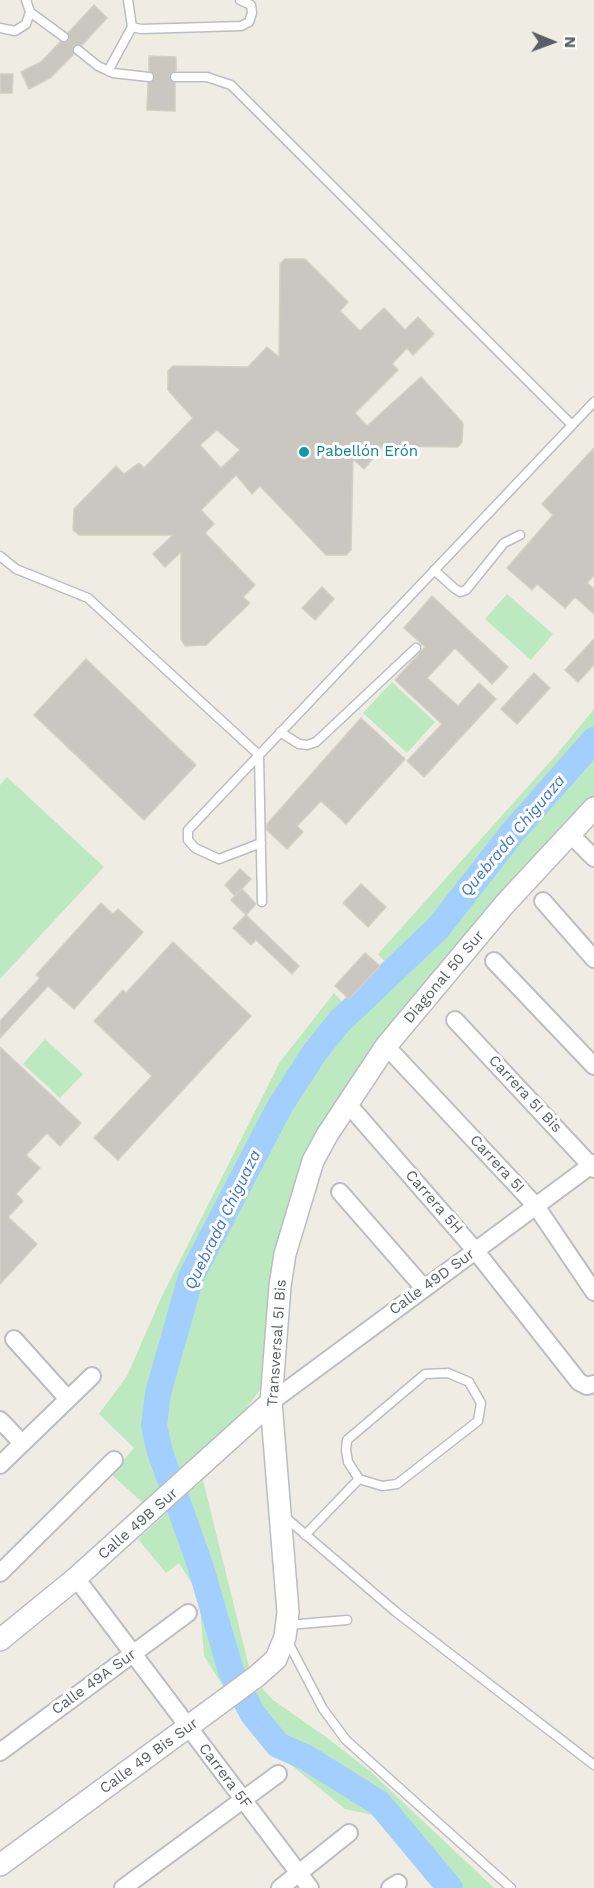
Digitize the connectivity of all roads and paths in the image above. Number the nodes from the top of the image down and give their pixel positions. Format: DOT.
graph roads {
  1 [pos="26,0"];
  2 [pos="128,0"];
  3 [pos="240,0"];
  4 [pos="30,12"];
  5 [pos="132,27"];
  6 [pos="0,28"];
  7 [pos="64,37"];
  8 [pos="78,50"];
  9 [pos="108,70"];
  10 [pos="148,77"];
  11 [pos="175,77"];
  12 [pos="594,402"];
  13 [pos="572,425"];
  14 [pos="520,535"];
  15 [pos="0,556"];
  16 [pos="434,570"];
  17 [pos="416,648"];
  18 [pos="280,732"];
  19 [pos="259,755"];
  20 [pos="594,808"];
  21 [pos="570,834"];
  22 [pos="261,843"];
  23 [pos="594,858"];
  24 [pos="543,901"];
  25 [pos="262,902"];
  26 [pos="594,959"];
  27 [pos="494,961"];
  28 [pos="455,1020"];
  29 [pos="386,1046"];
  30 [pos="594,1066"];
  31 [pos="347,1102"];
  32 [pos="313,1161"];
  33 [pos="593,1166"];
  34 [pos="340,1192"];
  35 [pos="536,1206"];
  36 [pos="475,1250"];
  37 [pos="423,1287"];
  38 [pos="594,1292"];
  39 [pos="14,1339"];
  40 [pos="92,1376"];
  41 [pos="591,1385"];
  42 [pos="67,1398"];
  43 [pos="271,1402"];
  44 [pos="0,1420"];
  45 [pos="22,1443"];
  46 [pos="114,1460"];
  47 [pos="0,1466"];
  48 [pos="359,1479"];
  49 [pos="280,1513"];
  50 [pos="306,1535"];
  51 [pos="0,1573"];
  52 [pos="76,1578"];
  53 [pos="188,1613"];
  54 [pos="347,1620"];
  55 [pos="286,1631"];
  56 [pos="0,1640"];
  57 [pos="133,1654"];
  58 [pos="188,1727"];
  59 [pos="0,1752"];
  60 [pos="594,1765"];
  61 [pos="278,1774"];
  62 [pos="244,1800"];
  63 [pos="349,1833"];
  64 [pos="0,1865"];
  65 [pos="299,1874"];
  66 [pos="123,1888"];
  67 [pos="280,1888"];
  68 [pos="310,1888"];
  69 [pos="511,1888"];
  1 -- 4 [label="lane"];
  2 -- 5 [label="lane"];
  3 -- 5 [label="lane"];
  4 -- 6 [label="lane"];
  4 -- 7 [label="lane"];
  5 -- 9 [label="lane"];
  8 -- 9 [label="lane"];
  9 -- 10 [label="lane"];
  11 -- 13 [label="lane"];
  12 -- 13 [label="lane"];
  13 -- 16 [label="lane"];
  14 -- 16 [label="lane"];
  15 -- 19 [label="lane"];
  16 -- 18 [label="lane"];
  17 -- 18 [label="lane"];
  18 -- 19 [label="lane"];
  19 -- 22 [label="lane"];
  19 -- 22 [label="lane"];
  20 -- 21 [label="street, Diagonal 50 Sur"];
  21 -- 23 [label="street"];
  21 -- 29 [label="street, Diagonal 50 Sur"];
  22 -- 25 [label="lane"];
  24 -- 26 [label="street"];
  27 -- 30 [label="street"];
  28 -- 33 [label="street, Carrera 5I Bis"];
  29 -- 31 [label="street, Diagonal 50 Sur"];
  29 -- 35 [label="street, Carrera 5I"];
  31 -- 32 [label="street, Diagonal 50 Sur"];
  31 -- 36 [label="street, Carrera 5H"];
  32 -- 43 [label="street, Transversal 5I Bis"];
  33 -- 35 [label="street, Calle 49D Sur"];
  34 -- 37 [label="street"];
  35 -- 36 [label="street, Calle 49D Sur"];
  35 -- 38 [label="street, Carrera 5I"];
  36 -- 37 [label="street, Calle 49D Sur"];
  36 -- 41 [label="street, Carrera 5H"];
  37 -- 43 [label="street, Calle 49D Sur"];
  39 -- 42 [label="street"];
  40 -- 42 [label="street"];
  42 -- 45 [label="street"];
  43 -- 49 [label="street, Transversal 5I Bis"];
  43 -- 52 [label="street, Calle 49B Sur"];
  44 -- 45 [label="street"];
  45 -- 47 [label="street"];
  46 -- 51 [label="street"];
  48 -- 48 [label="lane"];
  48 -- 50 [label="lane"];
  49 -- 50 [label="lane"];
  49 -- 55 [label="street, Transversal 5I Bis"];
  50 -- 60 [label="lane"];
  52 -- 56 [label="street, Calle 49B Sur"];
  52 -- 57 [label="street, Carrera 5F"];
  53 -- 57 [label="street, Calle 49A Sur"];
  54 -- 55 [label="lane"];
  55 -- 58 [label="street, Calle 49 Bis Sur"];
  55 -- 69 [label="lane"];
  57 -- 58 [label="street, Carrera 5F"];
  57 -- 59 [label="street, Calle 49A Sur"];
  58 -- 62 [label="street, Carrera 5F"];
  58 -- 64 [label="street, Calle 49 Bis Sur"];
  61 -- 62 [label="street"];
  62 -- 65 [label="street, Carrera 5F"];
  62 -- 66 [label="street"];
  63 -- 65 [label="street"];
  65 -- 67 [label="street"];
  65 -- 68 [label="street, Carrera 5F"];
}
